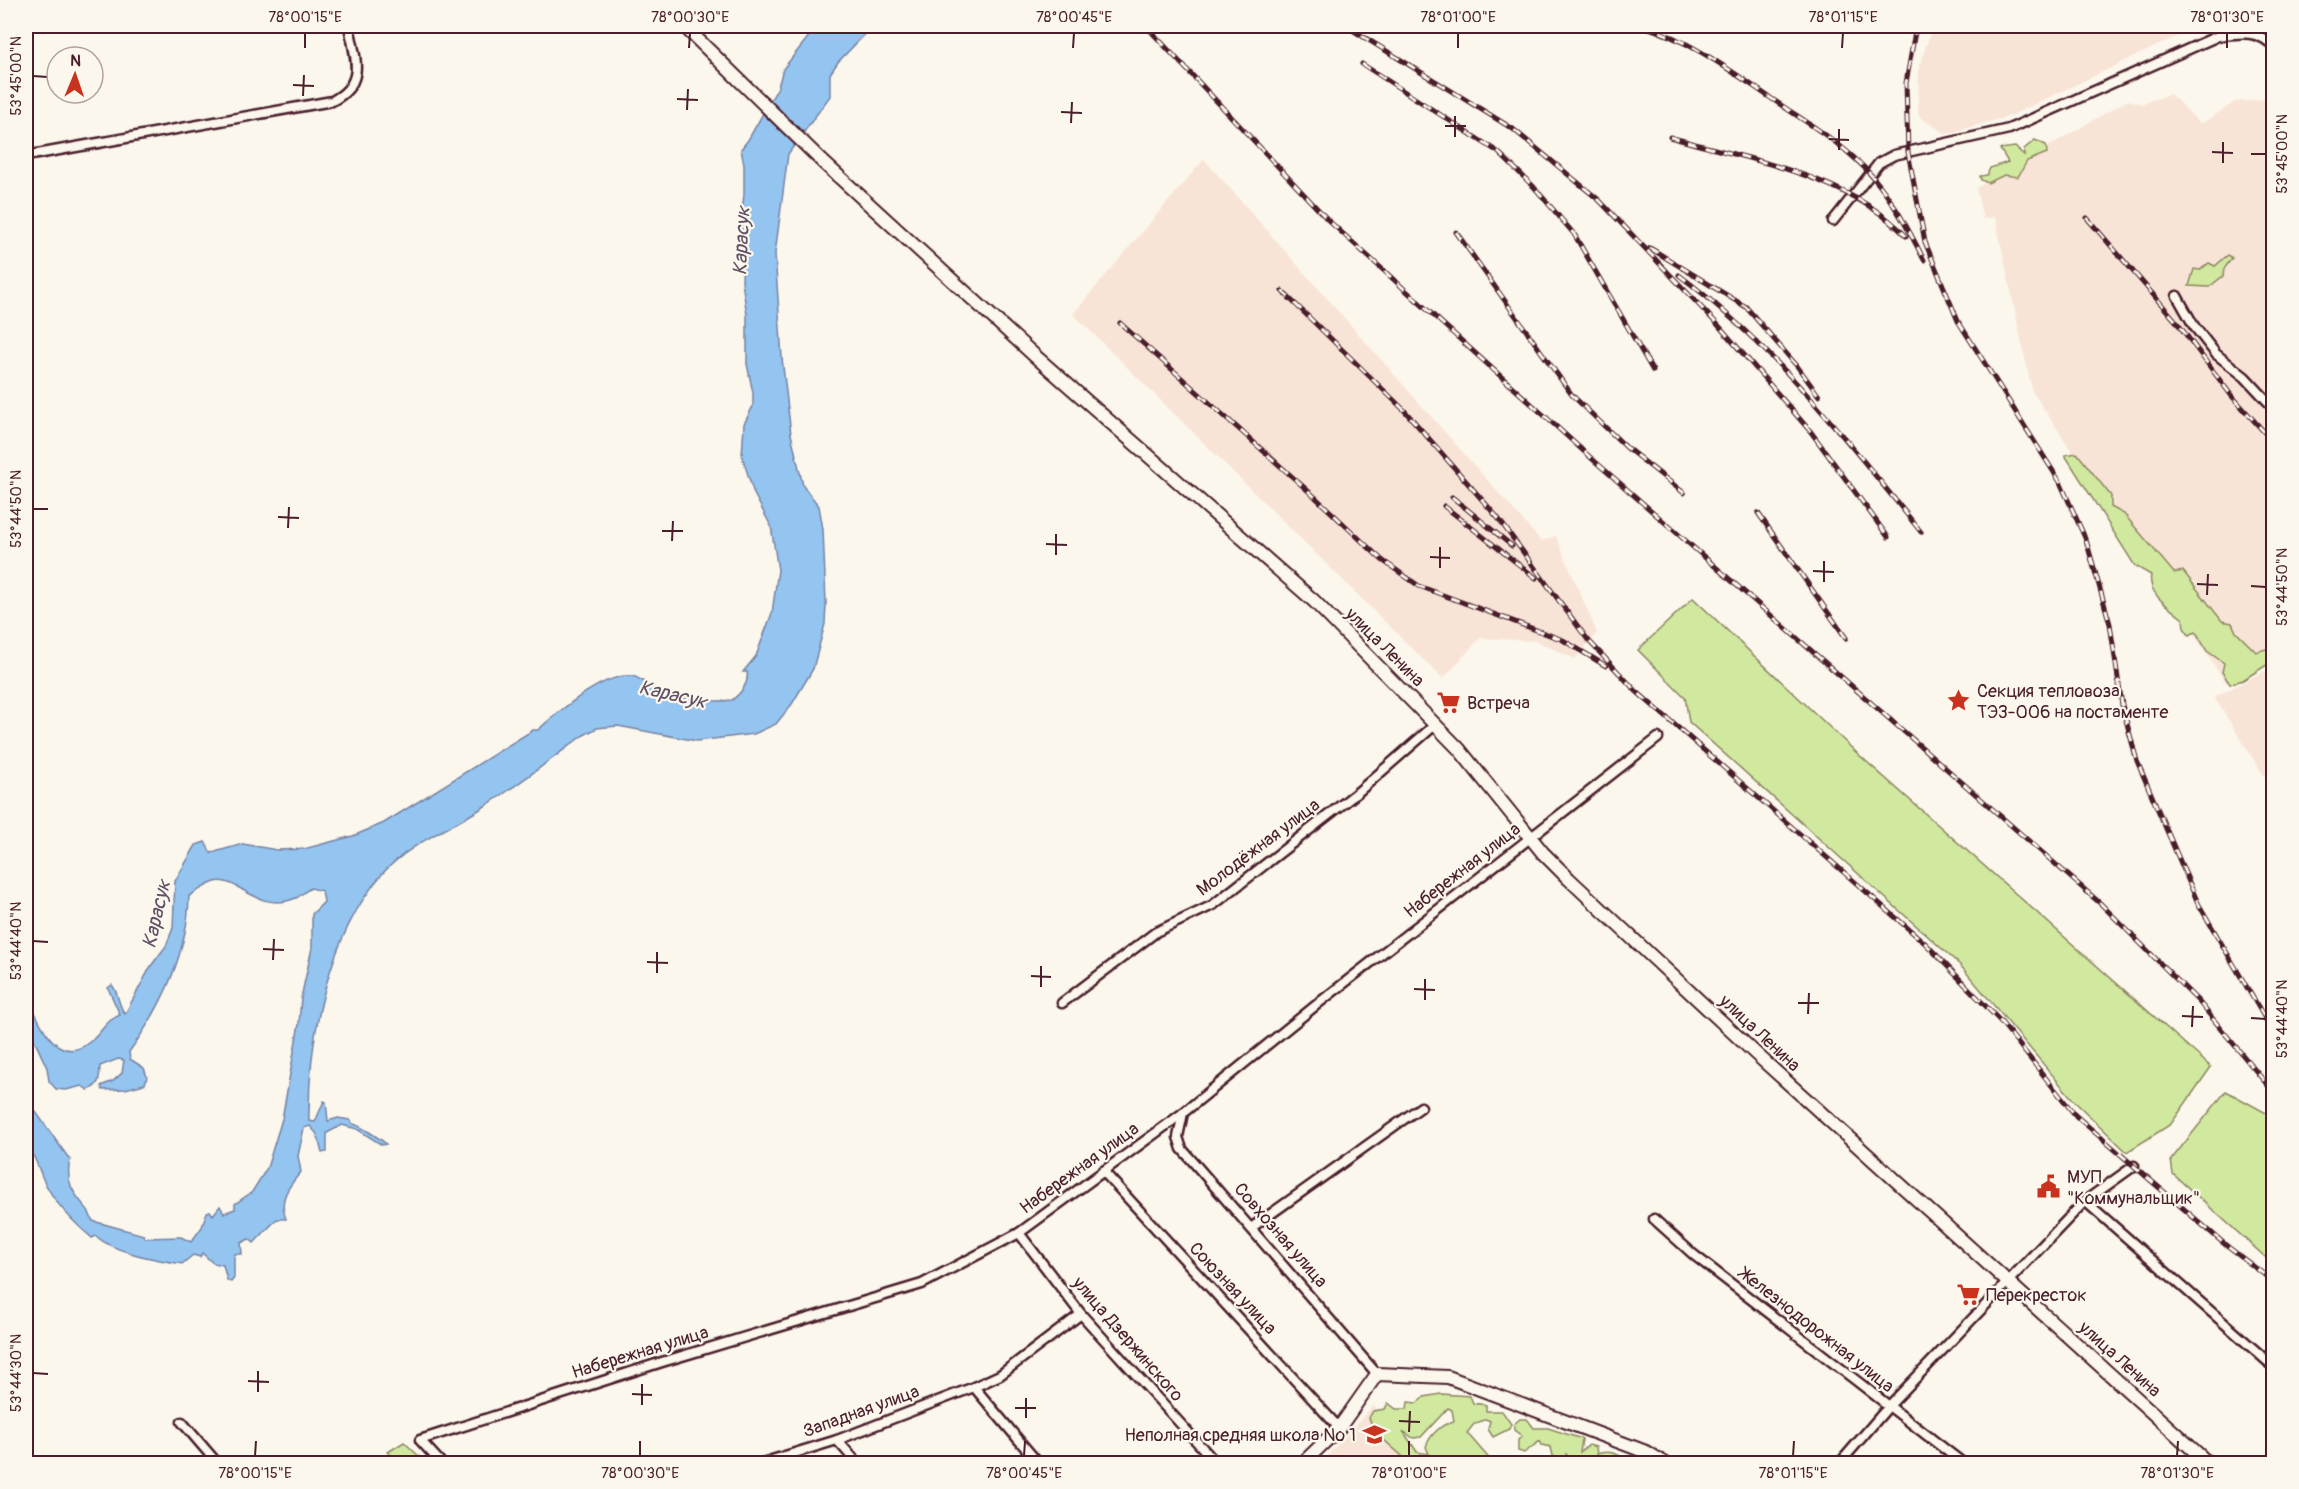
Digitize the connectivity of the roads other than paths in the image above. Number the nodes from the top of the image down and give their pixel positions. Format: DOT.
graph roads {
  1 [pos="349,26"];
  2 [pos="684,26"];
  3 [pos="2274,46"];
  4 [pos="26,156"];
  5 [pos="1833,221"];
  6 [pos="2177,296"];
  7 [pos="2274,408"];
  8 [pos="1436,724"];
  9 [pos="1658,738"];
  10 [pos="1530,837"];
  11 [pos="1062,1003"];
  12 [pos="1421,1107"];
  13 [pos="1183,1113"];
  14 [pos="2134,1166"];
  15 [pos="1103,1171"];
  16 [pos="2085,1201"];
  17 [pos="1654,1219"];
  18 [pos="1251,1228"];
  19 [pos="1019,1233"];
  20 [pos="2007,1283"];
  21 [pos="1081,1314"];
  22 [pos="2274,1366"];
  23 [pos="1377,1374"];
  24 [pos="974,1387"];
  25 [pos="1889,1406"];
  26 [pos="182,1422"];
  27 [pos="1339,1428"];
  28 [pos="837,1440"];
  29 [pos="218,1464"];
  30 [pos="442,1464"];
  31 [pos="759,1464"];
  32 [pos="858,1464"];
  33 [pos="1039,1464"];
  34 [pos="1217,1464"];
  35 [pos="1302,1464"];
  36 [pos="1666,1464"];
  37 [pos="1839,1464"];
  38 [pos="1964,1464"];
  39 [pos="2209,1464"];
  1 -- 4 [label="street"];
  2 -- 8 [label="main road, улица Ленина"];
  3 -- 5 [label="street"];
  6 -- 7 [label="street"];
  8 -- 10 [label="main road, улица Ленина"];
  8 -- 11 [label="street, Молодёжная улица"];
  9 -- 10 [label="street, Набережная улица"];
  10 -- 13 [label="street, Набережная улица"];
  10 -- 20 [label="main road, улица Ленина"];
  12 -- 18 [label="street"];
  13 -- 15 [label="street, Набережная улица"];
  13 -- 18 [label="street, Совхозная улица"];
  14 -- 16 [label="street"];
  15 -- 19 [label="street, Набережная улица"];
  15 -- 27 [label="street, Союзная улица"];
  16 -- 20 [label="street"];
  16 -- 22 [label="street"];
  17 -- 25 [label="street, Железнодорожная улица"];
  18 -- 23 [label="street, Совхозная улица"];
  19 -- 21 [label="street, улица Дзержинского"];
  19 -- 30 [label="street, Набережная улица"];
  20 -- 25 [label="street"];
  20 -- 39 [label="main road, улица Ленина"];
  21 -- 24 [label="street, Западная улица"];
  21 -- 34 [label="street, улица Дзержинского"];
  23 -- 27 [label="main road"];
  23 -- 36 [label="main road"];
  24 -- 28 [label="street, Западная улица"];
  24 -- 33 [label="street"];
  25 -- 37 [label="street"];
  25 -- 38 [label="street, Железнодорожная улица"];
  26 -- 29 [label="street"];
  27 -- 35 [label="main road"];
  28 -- 31 [label="street, Западная улица"];
  28 -- 32 [label="street"];
}
